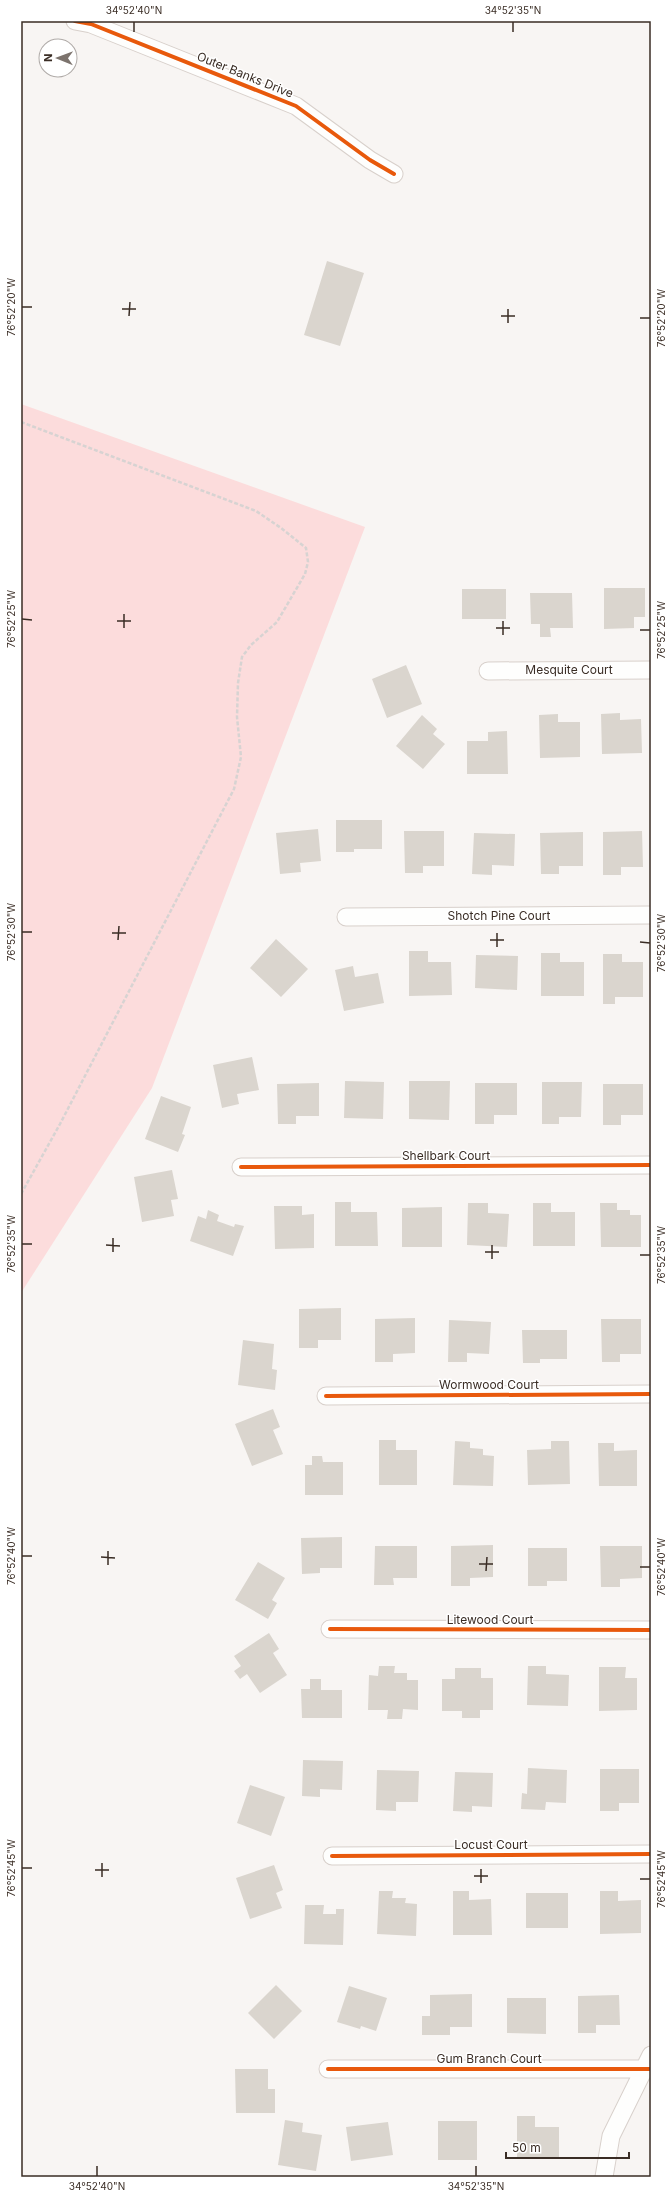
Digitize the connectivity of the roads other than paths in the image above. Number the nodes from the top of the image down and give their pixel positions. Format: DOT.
graph roads {
  1 [pos="75,21"];
  2 [pos="115,27"];
  3 [pos="394,174"];
  4 [pos="651,670"];
  5 [pos="488,671"];
  6 [pos="651,915"];
  7 [pos="346,917"];
  8 [pos="651,1165"];
  9 [pos="241,1167"];
  10 [pos="651,1394"];
  11 [pos="326,1396"];
  12 [pos="330,1629"];
  13 [pos="651,1630"];
  14 [pos="651,1854"];
  15 [pos="332,1856"];
  16 [pos="648,2064"];
  17 [pos="328,2069"];
  18 [pos="604,2177"];
  1 -- 2 [label="street, Outer Banks Drive"];
  2 -- 3 [label="street, Outer Banks Drive"];
  4 -- 5 [label="street, Mesquite Court"];
  6 -- 7 [label="street, Shotch Pine Court"];
  8 -- 9 [label="street, Shellbark Court"];
  10 -- 11 [label="street, Wormwood Court"];
  12 -- 13 [label="street, Litewood Court"];
  14 -- 15 [label="street, Locust Court"];
  16 -- 17 [label="street, Gum Branch Court"];
  16 -- 18 [label="street"];
}
